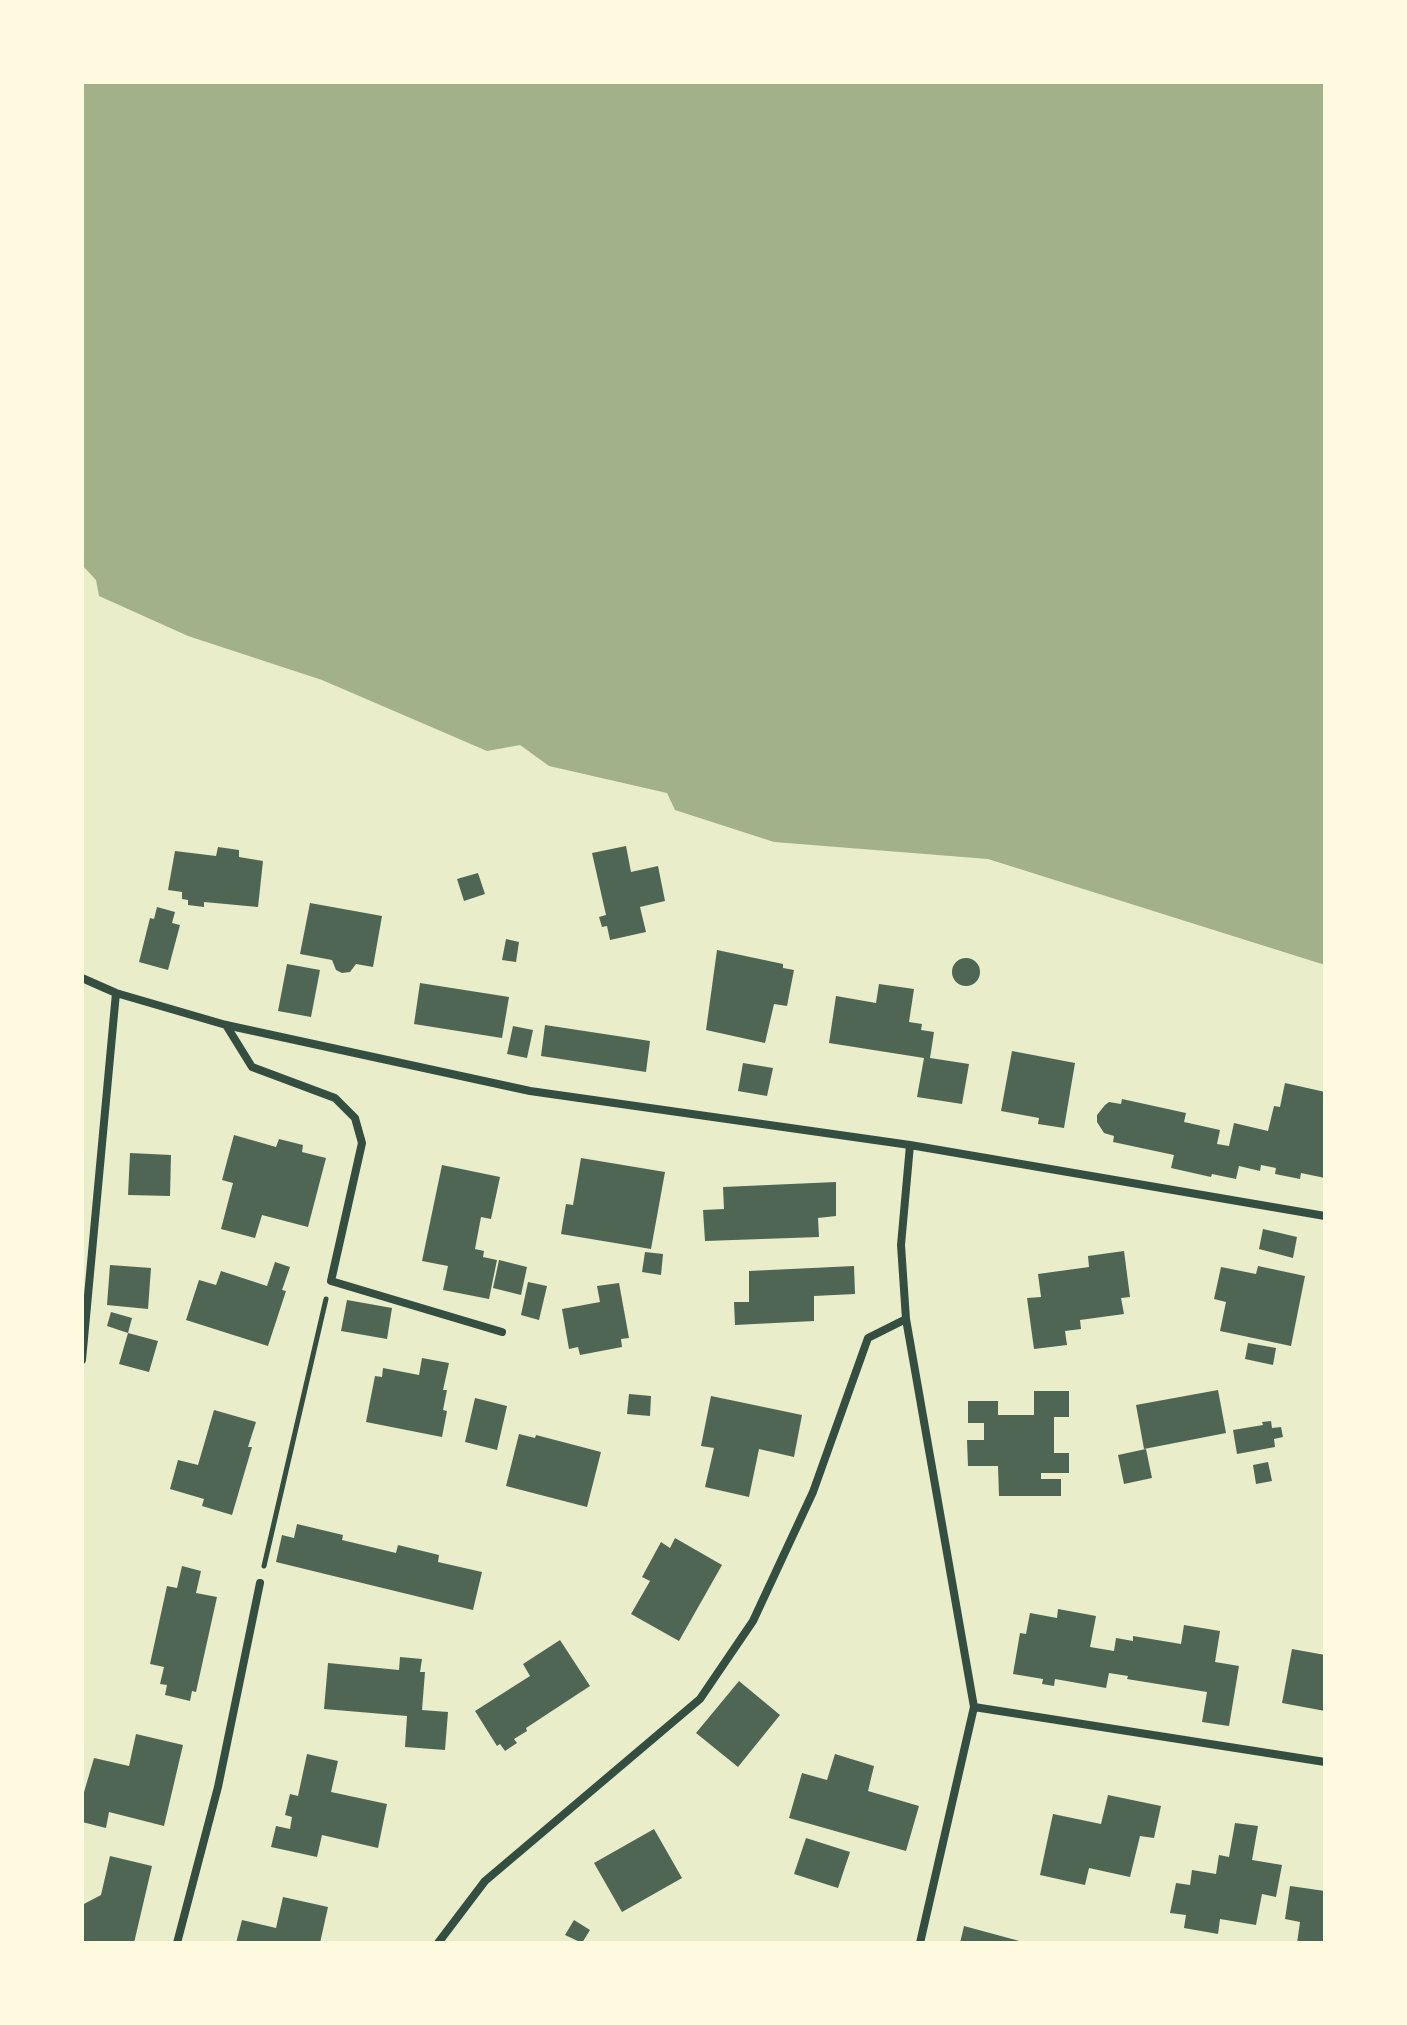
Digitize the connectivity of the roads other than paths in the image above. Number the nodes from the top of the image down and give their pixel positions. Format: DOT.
graph roads {
  1 [pos="82,978"];
  2 [pos="116,993"];
  3 [pos="226,1025"];
  4 [pos="910,1145"];
  5 [pos="1325,1216"];
  6 [pos="906,1319"];
  7 [pos="502,1332"];
  8 [pos="82,1360"];
  9 [pos="260,1583"];
  10 [pos="974,1707"];
  11 [pos="1325,1762"];
  12 [pos="177,1943"];
  13 [pos="438,1943"];
  14 [pos="920,1943"];
  1 -- 2 [label="street"];
  2 -- 3 [label="street"];
  2 -- 8 [label="street"];
  3 -- 4 [label="street"];
  3 -- 7 [label="street"];
  4 -- 5 [label="street"];
  4 -- 6 [label="street"];
  6 -- 10 [label="street"];
  6 -- 13 [label="street"];
  9 -- 12 [label="street"];
  10 -- 11 [label="street"];
  10 -- 14 [label="street"];
}
